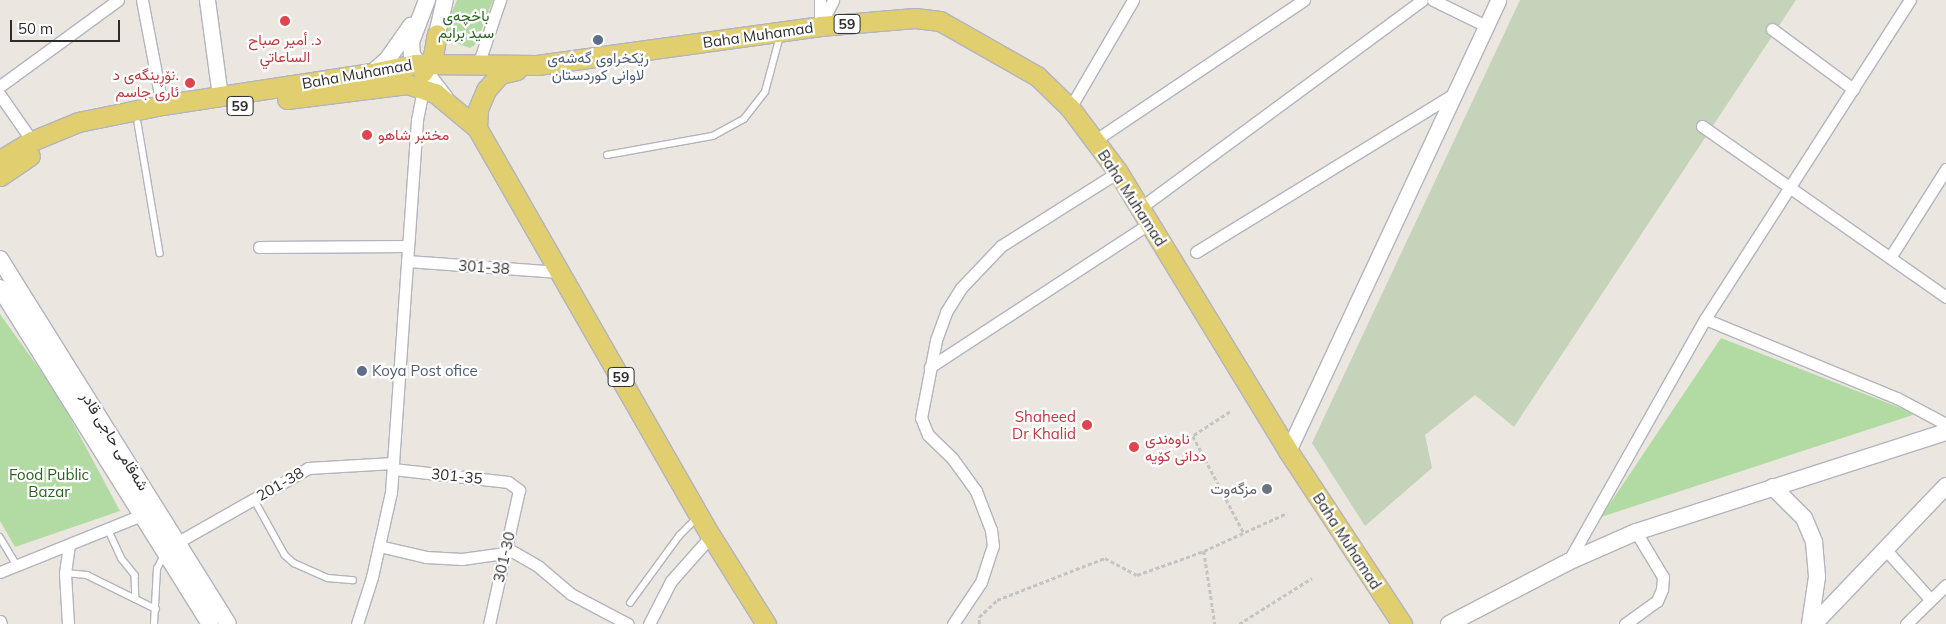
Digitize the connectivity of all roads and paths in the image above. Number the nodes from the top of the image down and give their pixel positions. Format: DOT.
graph roads {
  1 [pos="118,0"];
  2 [pos="142,0"];
  3 [pos="206,0"];
  4 [pos="445,0"];
  5 [pos="500,0"];
  6 [pos="820,0"];
  7 [pos="833,0"];
  8 [pos="1133,0"];
  9 [pos="1304,0"];
  10 [pos="1422,0"];
  11 [pos="1432,0"];
  12 [pos="1498,0"];
  13 [pos="1910,0"];
  14 [pos="425,5"];
  15 [pos="820,26"];
  16 [pos="1486,26"];
  17 [pos="1772,29"];
  18 [pos="782,32"];
  19 [pos="437,34"];
  20 [pos="456,62"];
  21 [pos="478,65"];
  22 [pos="538,65"];
  23 [pos="372,73"];
  24 [pos="412,75"];
  25 [pos="0,86"];
  26 [pos="1854,89"];
  27 [pos="1454,94"];
  28 [pos="0,95"];
  29 [pos="220,96"];
  30 [pos="162,105"];
  31 [pos="1070,108"];
  32 [pos="138,123"];
  33 [pos="1702,126"];
  34 [pos="477,128"];
  35 [pos="1094,141"];
  36 [pos="30,150"];
  37 [pos="607,155"];
  38 [pos="0,160"];
  39 [pos="1946,169"];
  40 [pos="1118,172"];
  41 [pos="0,176"];
  42 [pos="0,184"];
  43 [pos="1789,188"];
  44 [pos="1145,216"];
  45 [pos="408,246"];
  46 [pos="259,247"];
  47 [pos="1196,252"];
  48 [pos="160,253"];
  49 [pos="1891,256"];
  50 [pos="0,259"];
  51 [pos="407,261"];
  52 [pos="560,272"];
  53 [pos="0,288"];
  54 [pos="1946,297"];
  55 [pos="1705,319"];
  56 [pos="930,367"];
  57 [pos="1230,412"];
  58 [pos="1946,424"];
  59 [pos="1946,432"];
  60 [pos="1288,451"];
  61 [pos="393,466"];
  62 [pos="1946,486"];
  63 [pos="1773,487"];
  64 [pos="519,490"];
  65 [pos="254,499"];
  66 [pos="1286,513"];
  67 [pos="142,516"];
  68 [pos="700,516"];
  69 [pos="108,529"];
  70 [pos="1636,532"];
  71 [pos="1244,533"];
  72 [pos="0,536"];
  73 [pos="711,536"];
  74 [pos="69,545"];
  75 [pos="379,546"];
  76 [pos="172,547"];
  77 [pos="504,550"];
  78 [pos="1886,550"];
  79 [pos="1204,552"];
  80 [pos="1568,562"];
  81 [pos="17,565"];
  82 [pos="0,572"];
  83 [pos="65,573"];
  84 [pos="1312,578"];
  85 [pos="353,580"];
  86 [pos="1946,585"];
  87 [pos="136,599"];
  88 [pos="1930,600"];
  89 [pos="630,603"];
  90 [pos="156,609"];
  91 [pos="68,624"];
  92 [pos="154,624"];
  93 [pos="210,624"];
  94 [pos="228,624"];
  95 [pos="357,624"];
  96 [pos="489,624"];
  97 [pos="628,624"];
  98 [pos="649,624"];
  99 [pos="766,624"];
  100 [pos="953,624"];
  101 [pos="979,624"];
  102 [pos="1215,624"];
  103 [pos="1239,624"];
  104 [pos="1402,624"];
  105 [pos="1449,624"];
  106 [pos="1625,624"];
  107 [pos="1812,624"];
  108 [pos="1906,624"];
  1 -- 25 [label="street"];
  2 -- 30 [label="street"];
  3 -- 29 [label="street"];
  4 -- 19 [label="main road"];
  5 -- 21 [label="street"];
  6 -- 15 [label="street"];
  7 -- 15 [label="street"];
  8 -- 31 [label="street"];
  9 -- 35 [label="street"];
  10 -- 44 [label="street"];
  11 -- 16 [label="street"];
  12 -- 16 [label="street"];
  13 -- 26 [label="street"];
  14 -- 23 [label="main road"];
  14 -- 24 [label="main road"];
  15 -- 18 [label="main road, Baha Muhamad / 59"];
  15 -- 31 [label="main road, Baha Muhamad / 59"];
  16 -- 27 [label="street"];
  17 -- 26 [label="street"];
  18 -- 22 [label="main road, Baha Muhamad / 59"];
  18 -- 37 [label="lane"];
  19 -- 20 [label="main road"];
  19 -- 24 [label="main road"];
  20 -- 21 [label="main road, Baha Muhamad / 59"];
  20 -- 24 [label="main road, Baha Muhamad / 59"];
  21 -- 22 [label="main road, Baha Muhamad / 59"];
  22 -- 34 [label="main road"];
  23 -- 24 [label="main road, Baha Muhamad / 59"];
  23 -- 29 [label="main road, Baha Muhamad / 59"];
  24 -- 32 [label="main road, 59"];
  24 -- 34 [label="main road, 59"];
  24 -- 45 [label="street"];
  26 -- 43 [label="street"];
  27 -- 47 [label="street"];
  27 -- 60 [label="street"];
  28 -- 36 [label="street"];
  29 -- 30 [label="main road, Baha Muhamad / 59"];
  30 -- 36 [label="main road, Baha Muhamad / 59"];
  31 -- 35 [label="main road, Baha Muhamad / 59"];
  32 -- 36 [label="main road, 59"];
  32 -- 48 [label="lane"];
  33 -- 43 [label="street"];
  34 -- 52 [label="main road, 59"];
  35 -- 40 [label="main road, Baha Muhamad / 59"];
  36 -- 38 [label="main road, Baha Muhamad / 59"];
  36 -- 41 [label="main road, 59"];
  36 -- 42 [label="main road"];
  39 -- 49 [label="street"];
  40 -- 44 [label="main road, Baha Muhamad / 59"];
  40 -- 56 [label="street"];
  43 -- 49 [label="street"];
  43 -- 55 [label="street"];
  44 -- 56 [label="street"];
  44 -- 60 [label="main road, Baha Muhamad / 59"];
  45 -- 46 [label="street"];
  45 -- 51 [label="street"];
  49 -- 54 [label="street"];
  50 -- 76 [label="main road, شەقامی حاجی قادر"];
  51 -- 52 [label="street, 301-38"];
  51 -- 61 [label="street"];
  52 -- 68 [label="main road, 59"];
  53 -- 67 [label="main road, شەقامی حاجی قادر"];
  55 -- 58 [label="street"];
  55 -- 80 [label="street"];
  56 -- 100 [label="street"];
  57 -- 71 [label="path"];
  59 -- 63 [label="main road"];
  60 -- 104 [label="main road, Baha Muhamad / 59"];
  61 -- 64 [label="street, 301-35"];
  61 -- 65 [label="street, 201-38"];
  61 -- 75 [label="street"];
  62 -- 78 [label="main road"];
  63 -- 70 [label="main road"];
  63 -- 107 [label="main road"];
  64 -- 77 [label="street, 301-30"];
  65 -- 76 [label="street, 201-38"];
  65 -- 85 [label="lane"];
  66 -- 71 [label="path"];
  67 -- 69 [label="street"];
  67 -- 76 [label="main road, شەقامی حاجی قادر"];
  68 -- 73 [label="main road, 59"];
  68 -- 89 [label="lane"];
  69 -- 74 [label="street"];
  69 -- 87 [label="lane"];
  70 -- 80 [label="main road"];
  70 -- 106 [label="street"];
  71 -- 79 [label="path"];
  72 -- 81 [label="lane"];
  73 -- 98 [label="street"];
  73 -- 99 [label="main road, 59"];
  74 -- 81 [label="street"];
  74 -- 83 [label="street"];
  75 -- 77 [label="street"];
  75 -- 95 [label="street"];
  76 -- 90 [label="lane"];
  76 -- 93 [label="main road, شەقامی حاجی قادر"];
  76 -- 94 [label="main road, شەقامی حاجی قادر"];
  77 -- 96 [label="street, 301-30"];
  77 -- 97 [label="street"];
  78 -- 88 [label="street"];
  78 -- 107 [label="main road"];
  79 -- 101 [label="path"];
  79 -- 102 [label="path"];
  80 -- 105 [label="main road"];
  81 -- 82 [label="street"];
  83 -- 87 [label="lane"];
  83 -- 91 [label="street"];
  84 -- 103 [label="path"];
  86 -- 88 [label="street"];
  87 -- 90 [label="lane"];
  88 -- 108 [label="street"];
  90 -- 92 [label="lane"];
}
